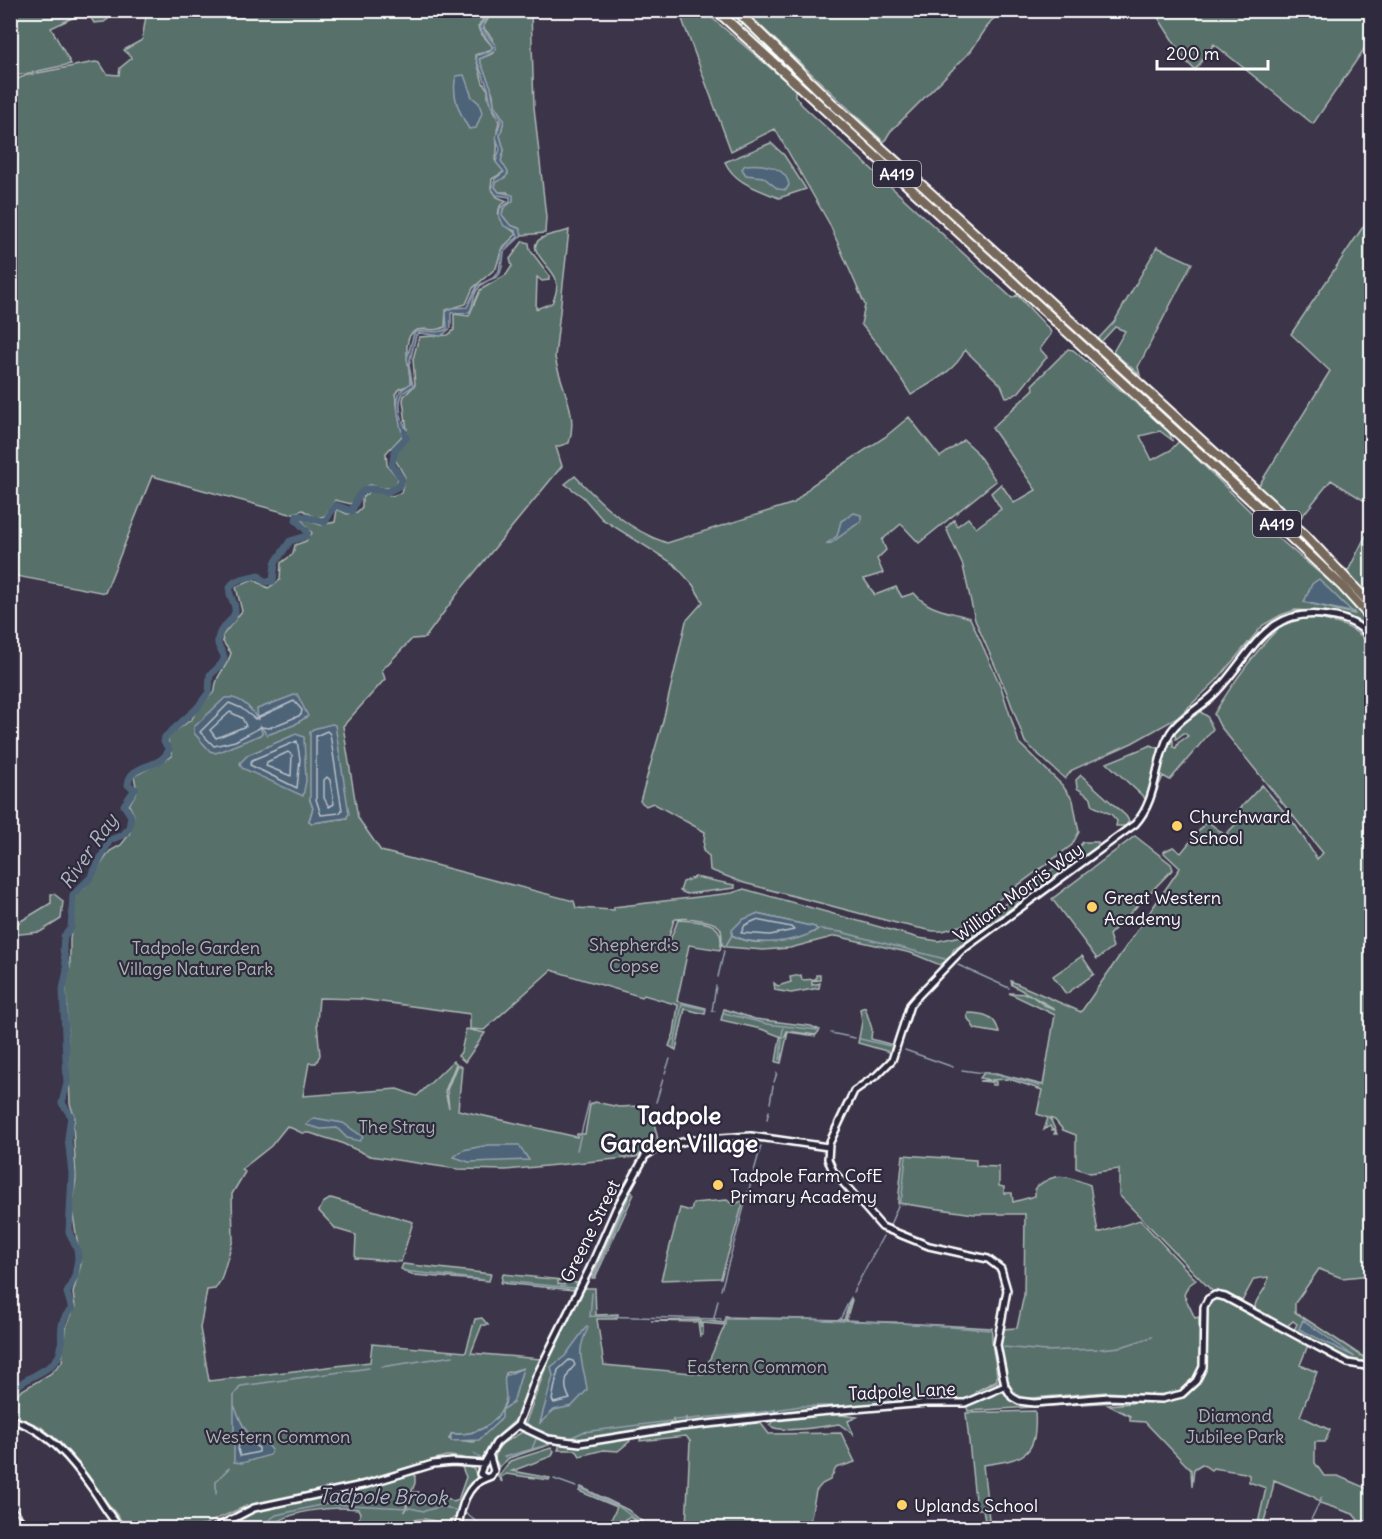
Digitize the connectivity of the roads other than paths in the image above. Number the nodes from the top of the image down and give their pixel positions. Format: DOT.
graph roads {
  1 [pos="716,10"];
  2 [pos="736,10"];
  3 [pos="1371,606"];
  4 [pos="1371,619"];
  5 [pos="1371,639"];
  6 [pos="828,1147"];
  7 [pos="1371,1367"];
  8 [pos="1005,1386"];
  9 [pos="10,1420"];
  10 [pos="518,1425"];
  11 [pos="490,1455"];
  12 [pos="493,1467"];
  13 [pos="482,1468"];
  14 [pos="486,1478"];
  15 [pos="476,1482"];
  16 [pos="121,1528"];
  17 [pos="215,1528"];
  18 [pos="458,1528"];
  1 -- 4 [label="highway, A419"];
  2 -- 3 [label="highway, A419"];
  5 -- 6 [label="street, William Morris Way"];
  6 -- 8 [label="street"];
  6 -- 10 [label="street, Greene Street"];
  7 -- 8 [label="street"];
  8 -- 10 [label="street, Tadpole Lane"];
  9 -- 16 [label="street"];
  10 -- 11 [label="street"];
  11 -- 12 [label="street"];
  11 -- 13 [label="street"];
  12 -- 13 [label="street"];
  12 -- 14 [label="street"];
  13 -- 14 [label="street"];
  13 -- 15 [label="street"];
  13 -- 17 [label="street"];
  14 -- 15 [label="street"];
  15 -- 18 [label="street"];
}
